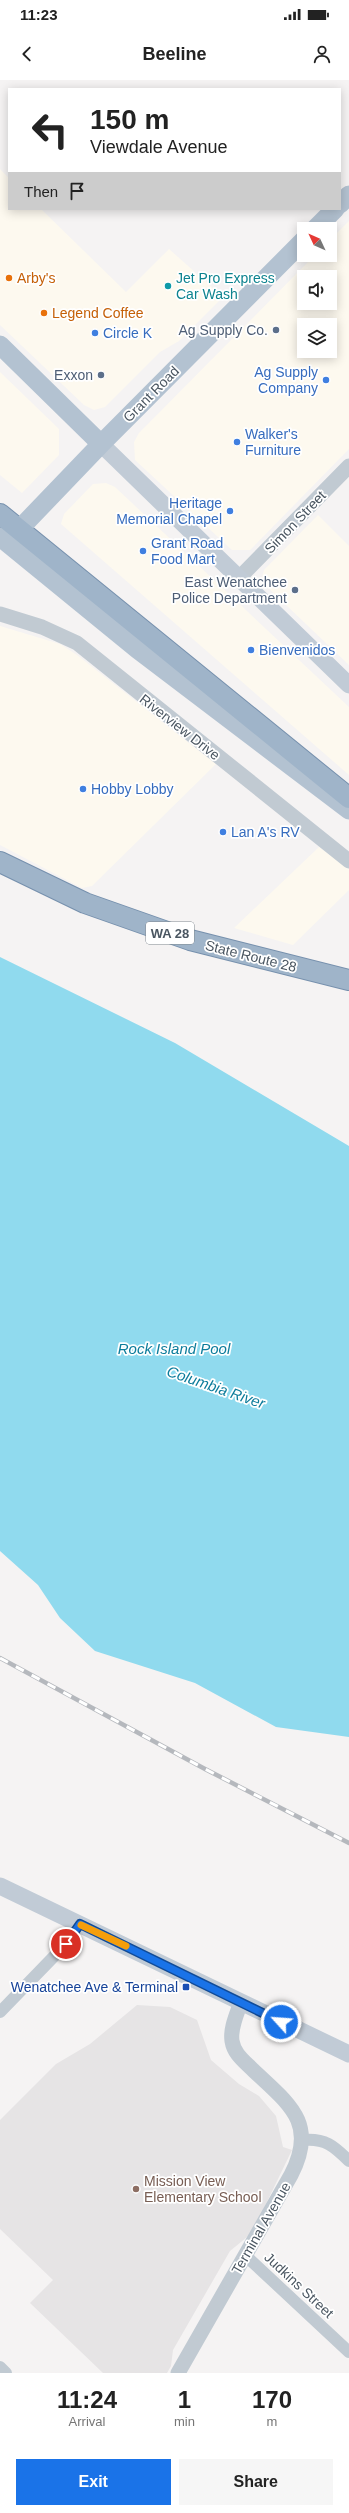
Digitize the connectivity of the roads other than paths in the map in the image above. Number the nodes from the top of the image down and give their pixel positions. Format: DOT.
graph roads {
  1 [pos="349,195"];
  2 [pos="341,203"];
  3 [pos="334,210"];
  4 [pos="322,222"];
  5 [pos="297,247"];
  6 [pos="0,345"];
  7 [pos="101,444"];
  8 [pos="349,466"];
  9 [pos="0,514"];
  10 [pos="6,540"];
  11 [pos="240,577"];
  12 [pos="0,614"];
  13 [pos="349,685"];
  14 [pos="349,798"];
  15 [pos="349,810"];
  16 [pos="349,861"];
  17 [pos="0,862"];
  18 [pos="349,980"];
  19 [pos="0,1886"];
  20 [pos="80,1924"];
  21 [pos="241,2002"];
  22 [pos="0,2012"];
  23 [pos="349,2054"];
  24 [pos="303,2140"];
  25 [pos="349,2160"];
  26 [pos="246,2256"];
  27 [pos="349,2352"];
  28 [pos="0,2367"];
  29 [pos="6,2373"];
  30 [pos="178,2373"];
  1 -- 2 [label="main road"];
  3 -- 4 [label="main road"];
  5 -- 7 [label="main road, Grant Road"];
  6 -- 7 [label="main road"];
  7 -- 10 [label="main road, Grant Road"];
  7 -- 11 [label="main road"];
  8 -- 11 [label="street, Simon Street"];
  9 -- 10 [label="highway"];
  10 -- 14 [label="highway"];
  10 -- 15 [label="main road"];
  11 -- 13 [label="main road"];
  12 -- 16 [label="street, Riverview Drive"];
  17 -- 18 [label="highway, State Route 28 / WA 28"];
  19 -- 20 [label="main road"];
  20 -- 21 [label="main road"];
  20 -- 22 [label="street"];
  21 -- 23 [label="main road"];
  21 -- 24 [label="street"];
  24 -- 25 [label="street"];
  24 -- 26 [label="street, Terminal Avenue"];
  26 -- 27 [label="street, Judkins Street"];
  26 -- 30 [label="street, Terminal Avenue"];
  28 -- 29 [label="street"];
}
